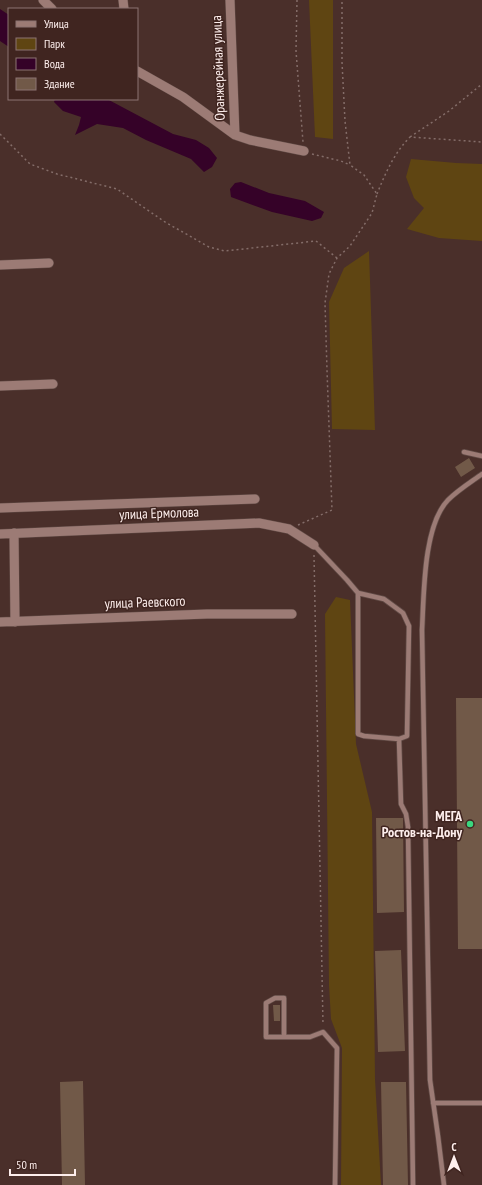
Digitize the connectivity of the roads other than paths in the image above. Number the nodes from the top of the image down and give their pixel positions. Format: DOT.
graph roads {
  1 [pos="43,0"];
  2 [pos="230,0"];
  3 [pos="51,8"];
  4 [pos="138,72"];
  5 [pos="235,135"];
  6 [pos="304,151"];
  7 [pos="49,263"];
  8 [pos="0,265"];
  9 [pos="53,384"];
  10 [pos="0,386"];
  11 [pos="464,452"];
  12 [pos="482,456"];
  13 [pos="482,474"];
  14 [pos="255,499"];
  15 [pos="0,508"];
  16 [pos="14,533"];
  17 [pos="0,534"];
  18 [pos="314,546"];
  19 [pos="358,594"];
  20 [pos="292,614"];
  21 [pos="0,622"];
  22 [pos="15,622"];
  23 [pos="399,739"];
  24 [pos="284,1037"];
  25 [pos="482,1103"];
  26 [pos="433,1104"];
  27 [pos="335,1185"];
  28 [pos="413,1185"];
  29 [pos="444,1185"];
  1 -- 3 [label="street"];
  2 -- 5 [label="street, Оранжерейная улица"];
  4 -- 5 [label="street"];
  5 -- 6 [label="street"];
  7 -- 8 [label="street"];
  9 -- 10 [label="street"];
  11 -- 12 [label="lane"];
  13 -- 26 [label="lane"];
  14 -- 15 [label="street, улица Ермолова"];
  16 -- 17 [label="street, улица Ермолова"];
  16 -- 18 [label="street, улица Ермолова"];
  16 -- 22 [label="street"];
  18 -- 19 [label="lane"];
  19 -- 23 [label="lane"];
  19 -- 23 [label="lane"];
  20 -- 22 [label="street, улица Раевского"];
  21 -- 22 [label="street, улица Раевского"];
  23 -- 28 [label="lane"];
  24 -- 24 [label="lane"];
  24 -- 27 [label="lane"];
  25 -- 26 [label="lane"];
  26 -- 29 [label="lane"];
}
